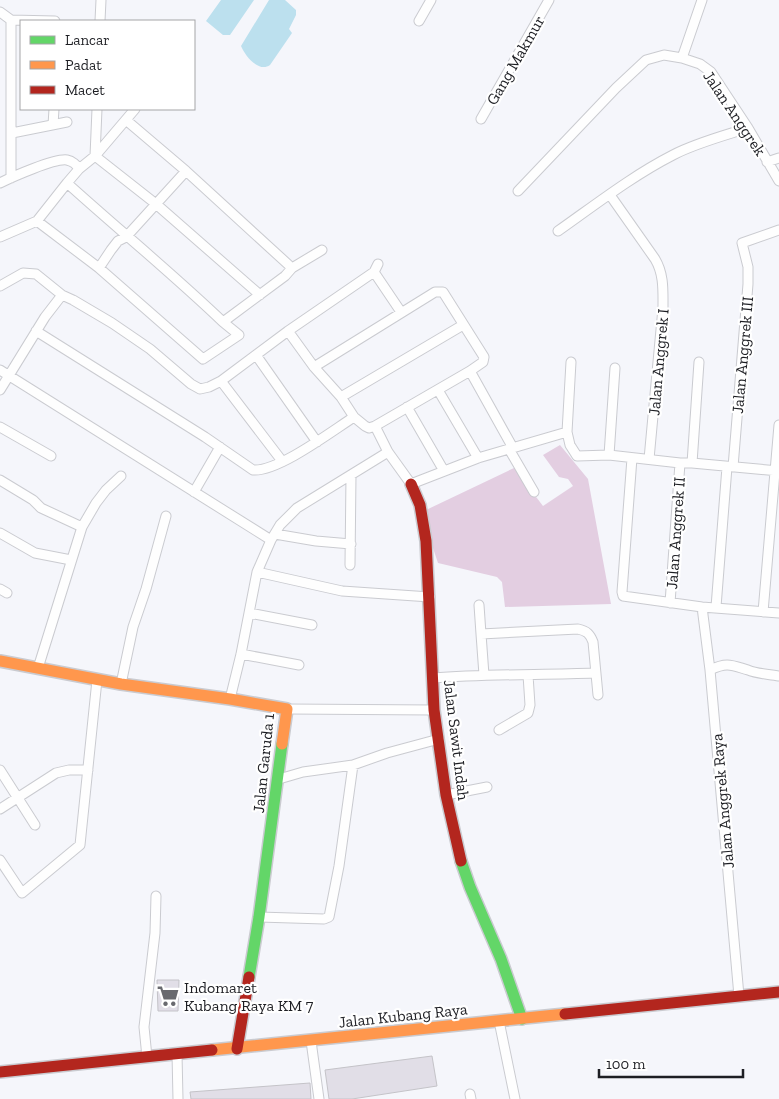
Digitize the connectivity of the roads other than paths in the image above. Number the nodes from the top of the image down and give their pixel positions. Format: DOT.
graph roads {
  1 [pos="101,0"];
  2 [pos="430,0"];
  3 [pos="549,0"];
  4 [pos="702,0"];
  5 [pos="0,12"];
  6 [pos="12,20"];
  7 [pos="20,20"];
  8 [pos="100,20"];
  9 [pos="419,21"];
  10 [pos="682,58"];
  11 [pos="54,110"];
  12 [pos="97,110"];
  13 [pos="134,110"];
  14 [pos="481,119"];
  15 [pos="126,120"];
  16 [pos="67,122"];
  17 [pos="53,125"];
  18 [pos="748,128"];
  19 [pos="12,133"];
  20 [pos="95,156"];
  21 [pos="779,158"];
  22 [pos="768,162"];
  23 [pos="79,169"];
  24 [pos="186,171"];
  25 [pos="11,178"];
  26 [pos="779,181"];
  27 [pos="0,183"];
  28 [pos="67,183"];
  29 [pos="518,191"];
  30 [pos="610,195"];
  31 [pos="156,204"];
  32 [pos="38,221"];
  33 [pos="779,230"];
  34 [pos="558,231"];
  35 [pos="126,236"];
  36 [pos="0,237"];
  37 [pos="322,250"];
  38 [pos="99,268"];
  39 [pos="292,268"];
  40 [pos="0,286"];
  41 [pos="62,295"];
  42 [pos="260,295"];
  43 [pos="401,312"];
  44 [pos="223,322"];
  45 [pos="463,325"];
  46 [pos="36,331"];
  47 [pos="288,331"];
  48 [pos="256,355"];
  49 [pos="571,362"];
  50 [pos="699,362"];
  51 [pos="314,366"];
  52 [pos="615,368"];
  53 [pos="470,371"];
  54 [pos="4,373"];
  55 [pos="221,381"];
  56 [pos="0,390"];
  57 [pos="438,390"];
  58 [pos="341,397"];
  59 [pos="407,407"];
  60 [pos="354,417"];
  61 [pos="779,425"];
  62 [pos="375,426"];
  63 [pos="0,427"];
  64 [pos="567,432"];
  65 [pos="317,442"];
  66 [pos="220,447"];
  67 [pos="511,449"];
  68 [pos="388,452"];
  69 [pos="609,455"];
  70 [pos="51,456"];
  71 [pos="478,458"];
  72 [pos="632,458"];
  73 [pos="649,459"];
  74 [pos="282,461"];
  75 [pos="680,463"];
  76 [pos="692,463"];
  77 [pos="730,467"];
  78 [pos="444,471"];
  79 [pos="777,471"];
  80 [pos="351,475"];
  81 [pos="121,476"];
  82 [pos="0,480"];
  83 [pos="411,484"];
  84 [pos="194,492"];
  85 [pos="534,492"];
  86 [pos="166,516"];
  87 [pos="82,527"];
  88 [pos="0,533"];
  89 [pos="273,537"];
  90 [pos="351,544"];
  91 [pos="71,560"];
  92 [pos="350,565"];
  93 [pos="257,572"];
  94 [pos="430,597"];
  95 [pos="670,603"];
  96 [pos="479,605"];
  97 [pos="702,607"];
  98 [pos="716,607"];
  99 [pos="763,612"];
  100 [pos="249,613"];
  101 [pos="779,613"];
  102 [pos="312,625"];
  103 [pos="481,634"];
  104 [pos="241,654"];
  105 [pos="0,662"];
  106 [pos="299,665"];
  107 [pos="38,668"];
  108 [pos="710,670"];
  109 [pos="595,673"];
  110 [pos="484,674"];
  111 [pos="528,675"];
  112 [pos="779,676"];
  113 [pos="433,678"];
  114 [pos="97,680"];
  115 [pos="121,684"];
  116 [pos="598,695"];
  117 [pos="230,699"];
  118 [pos="287,709"];
  119 [pos="434,710"];
  120 [pos="499,730"];
  121 [pos="438,739"];
  122 [pos="353,765"];
  123 [pos="0,770"];
  124 [pos="88,770"];
  125 [pos="279,779"];
  126 [pos="487,786"];
  127 [pos="446,795"];
  128 [pos="17,798"];
  129 [pos="0,809"];
  130 [pos="35,825"];
  131 [pos="0,860"];
  132 [pos="156,896"];
  133 [pos="259,917"];
  134 [pos="779,992"];
  135 [pos="739,996"];
  136 [pos="522,1019"];
  137 [pos="499,1021"];
  138 [pos="311,1041"];
  139 [pos="237,1048"];
  140 [pos="177,1054"];
  141 [pos="147,1057"];
  142 [pos="0,1072"];
  143 [pos="178,1099"];
  144 [pos="319,1099"];
  145 [pos="515,1099"];
  1 -- 8 [label="street"];
  2 -- 9 [label="street"];
  3 -- 14 [label="street, Gang Makmur"];
  4 -- 10 [label="street"];
  5 -- 6 [label="street"];
  6 -- 7 [label="street"];
  6 -- 19 [label="street"];
  10 -- 18 [label="street, Jalan Anggrek"];
  10 -- 29 [label="street, Jalan Anggrek"];
  11 -- 17 [label="street"];
  12 -- 20 [label="street"];
  13 -- 15 [label="street"];
  15 -- 20 [label="street"];
  15 -- 24 [label="street"];
  16 -- 17 [label="street"];
  17 -- 19 [label="street"];
  18 -- 22 [label="street, Jalan Anggrek"];
  18 -- 30 [label="street"];
  19 -- 25 [label="street"];
  20 -- 23 [label="street"];
  20 -- 31 [label="street"];
  21 -- 22 [label="street"];
  22 -- 26 [label="street, Jalan Anggrek"];
  23 -- 25 [label="street"];
  23 -- 28 [label="street"];
  24 -- 31 [label="street"];
  24 -- 39 [label="street"];
  25 -- 27 [label="street"];
  28 -- 32 [label="street"];
  28 -- 35 [label="street"];
  30 -- 34 [label="street"];
  30 -- 73 [label="street, Jalan Anggrek I"];
  31 -- 35 [label="street"];
  31 -- 42 [label="street"];
  32 -- 36 [label="street"];
  32 -- 38 [label="street"];
  33 -- 77 [label="street, Jalan Anggrek III"];
  35 -- 38 [label="street"];
  35 -- 44 [label="street"];
  37 -- 39 [label="street"];
  38 -- 44 [label="street"];
  39 -- 42 [label="street"];
  40 -- 41 [label="street"];
  41 -- 46 [label="street"];
  41 -- 55 [label="street"];
  42 -- 44 [label="street"];
  43 -- 45 [label="street"];
  43 -- 47 [label="street"];
  43 -- 51 [label="street"];
  45 -- 53 [label="street"];
  45 -- 58 [label="street"];
  46 -- 54 [label="street"];
  46 -- 66 [label="street"];
  47 -- 48 [label="street"];
  47 -- 51 [label="street"];
  48 -- 55 [label="street"];
  48 -- 65 [label="street"];
  49 -- 64 [label="street"];
  50 -- 76 [label="street, Jalan Anggrek II"];
  51 -- 58 [label="street"];
  52 -- 69 [label="street"];
  53 -- 57 [label="street"];
  53 -- 67 [label="street"];
  54 -- 56 [label="street"];
  54 -- 84 [label="street"];
  55 -- 74 [label="street"];
  57 -- 59 [label="street"];
  57 -- 71 [label="street"];
  58 -- 60 [label="street"];
  59 -- 62 [label="street"];
  59 -- 78 [label="street"];
  60 -- 62 [label="street"];
  60 -- 65 [label="street"];
  61 -- 79 [label="street"];
  62 -- 68 [label="street"];
  63 -- 70 [label="street"];
  64 -- 67 [label="street"];
  64 -- 69 [label="street"];
  65 -- 74 [label="street"];
  66 -- 74 [label="street"];
  66 -- 84 [label="street"];
  67 -- 71 [label="street"];
  67 -- 85 [label="street"];
  68 -- 80 [label="street"];
  68 -- 83 [label="street"];
  69 -- 72 [label="street"];
  71 -- 78 [label="street"];
  72 -- 73 [label="street"];
  72 -- 95 [label="street"];
  73 -- 75 [label="street"];
  75 -- 76 [label="street"];
  75 -- 95 [label="street, Jalan Anggrek II"];
  76 -- 77 [label="street"];
  77 -- 79 [label="street"];
  77 -- 98 [label="street, Jalan Anggrek III"];
  78 -- 83 [label="street"];
  79 -- 99 [label="street"];
  80 -- 89 [label="street"];
  80 -- 90 [label="street"];
  81 -- 87 [label="street"];
  82 -- 87 [label="street"];
  83 -- 94 [label="main road, Jalan Sawit Indah"];
  84 -- 89 [label="street"];
  86 -- 115 [label="street"];
  87 -- 91 [label="street"];
  88 -- 91 [label="street"];
  89 -- 90 [label="street"];
  89 -- 93 [label="street"];
  90 -- 92 [label="street"];
  91 -- 107 [label="street"];
  93 -- 94 [label="street"];
  93 -- 100 [label="street"];
  94 -- 113 [label="main road, Jalan Sawit Indah"];
  95 -- 97 [label="street"];
  96 -- 103 [label="street"];
  97 -- 98 [label="street"];
  97 -- 108 [label="street, Jalan Anggrek Raya"];
  98 -- 99 [label="street"];
  99 -- 101 [label="street"];
  100 -- 102 [label="street"];
  100 -- 104 [label="street"];
  103 -- 109 [label="street"];
  103 -- 110 [label="street"];
  104 -- 106 [label="street"];
  104 -- 117 [label="street"];
  105 -- 107 [label="main road, Jalan Garuda 1"];
  107 -- 114 [label="main road, Jalan Garuda 1"];
  108 -- 112 [label="street"];
  108 -- 135 [label="street, Jalan Anggrek Raya"];
  109 -- 111 [label="street"];
  109 -- 116 [label="street"];
  110 -- 111 [label="street"];
  110 -- 113 [label="street"];
  111 -- 120 [label="street"];
  113 -- 119 [label="main road, Jalan Sawit Indah"];
  114 -- 115 [label="main road, Jalan Garuda 1"];
  114 -- 124 [label="street"];
  115 -- 117 [label="main road, Jalan Garuda 1"];
  117 -- 118 [label="main road, Jalan Garuda 1"];
  118 -- 119 [label="street"];
  118 -- 125 [label="main road, Jalan Garuda 1"];
  119 -- 121 [label="main road, Jalan Sawit Indah"];
  121 -- 122 [label="street"];
  121 -- 127 [label="main road, Jalan Sawit Indah"];
  122 -- 125 [label="street"];
  122 -- 133 [label="street"];
  123 -- 128 [label="street"];
  124 -- 128 [label="street"];
  124 -- 131 [label="street"];
  125 -- 133 [label="main road, Jalan Garuda 1"];
  126 -- 127 [label="street"];
  127 -- 136 [label="main road, Jalan Sawit Indah"];
  128 -- 129 [label="street"];
  128 -- 130 [label="street"];
  132 -- 141 [label="street"];
  133 -- 139 [label="main road, Jalan Garuda 1"];
  134 -- 135 [label="main road, Jalan Kubang Raya"];
  135 -- 136 [label="main road, Jalan Kubang Raya"];
  136 -- 137 [label="main road, Jalan Kubang Raya"];
  137 -- 138 [label="main road, Jalan Kubang Raya"];
  137 -- 145 [label="street"];
  138 -- 139 [label="main road, Jalan Kubang Raya"];
  138 -- 144 [label="street"];
  139 -- 140 [label="main road, Jalan Kubang Raya"];
  140 -- 141 [label="main road, Jalan Kubang Raya"];
  140 -- 143 [label="street"];
  141 -- 142 [label="main road, Jalan Kubang Raya"];
}
